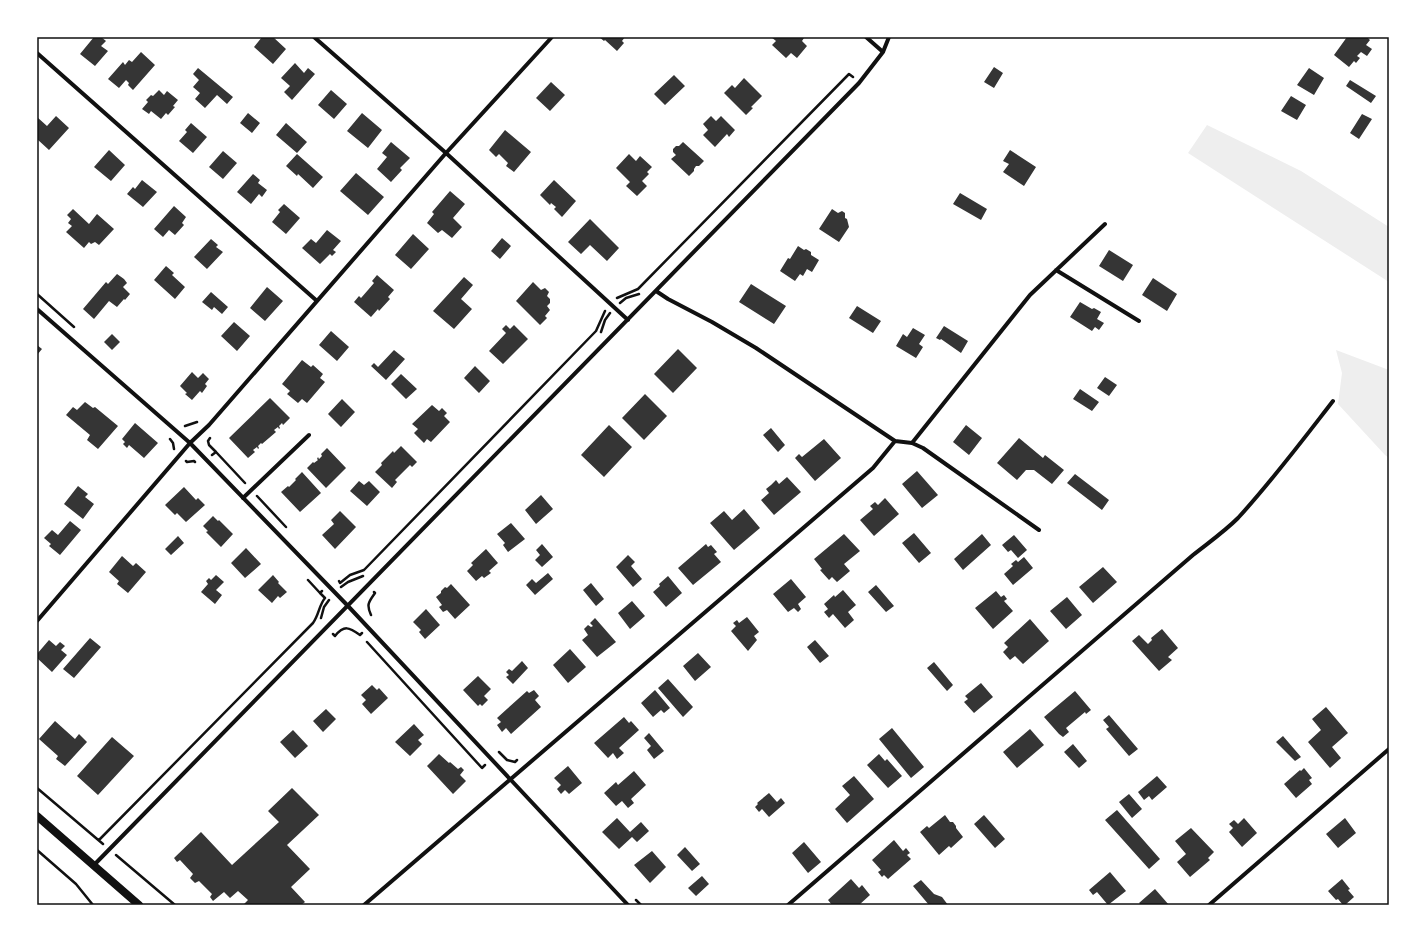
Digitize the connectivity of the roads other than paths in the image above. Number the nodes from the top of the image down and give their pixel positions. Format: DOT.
graph roads {
  1 [pos="314,37"];
  2 [pos="552,37"];
  3 [pos="866,37"];
  4 [pos="889,37"];
  5 [pos="883,52"];
  6 [pos="37,53"];
  7 [pos="446,153"];
  8 [pos="1105,224"];
  9 [pos="1056,270"];
  10 [pos="656,291"];
  11 [pos="318,301"];
  12 [pos="37,310"];
  13 [pos="628,320"];
  14 [pos="1139,321"];
  15 [pos="1333,401"];
  16 [pos="309,435"];
  17 [pos="895,441"];
  18 [pos="190,443"];
  19 [pos="912,443"];
  20 [pos="243,498"];
  21 [pos="1038,530"];
  22 [pos="348,606"];
  23 [pos="37,621"];
  24 [pos="1389,749"];
  25 [pos="510,780"];
  26 [pos="37,816"];
  27 [pos="94,866"];
  28 [pos="139,905"];
  29 [pos="364,905"];
  30 [pos="628,905"];
  31 [pos="788,905"];
  32 [pos="1209,905"];
  1 -- 7 [label="street"];
  2 -- 7 [label="street"];
  3 -- 5 [label="street"];
  4 -- 5 [label="street"];
  5 -- 10 [label="street"];
  6 -- 11 [label="street"];
  7 -- 11 [label="street"];
  7 -- 13 [label="street"];
  8 -- 9 [label="street"];
  9 -- 14 [label="street"];
  9 -- 19 [label="street"];
  10 -- 13 [label="street"];
  10 -- 17 [label="street"];
  11 -- 18 [label="street"];
  12 -- 18 [label="street"];
  13 -- 22 [label="street"];
  15 -- 31 [label="street"];
  16 -- 20 [label="street"];
  17 -- 19 [label="street"];
  17 -- 25 [label="street"];
  18 -- 20 [label="street"];
  18 -- 23 [label="street"];
  19 -- 21 [label="street"];
  20 -- 22 [label="street"];
  22 -- 25 [label="street"];
  22 -- 27 [label="street"];
  24 -- 32 [label="street"];
  25 -- 29 [label="street"];
  25 -- 30 [label="street"];
  26 -- 27 [label="main road"];
  27 -- 28 [label="main road"];
}
